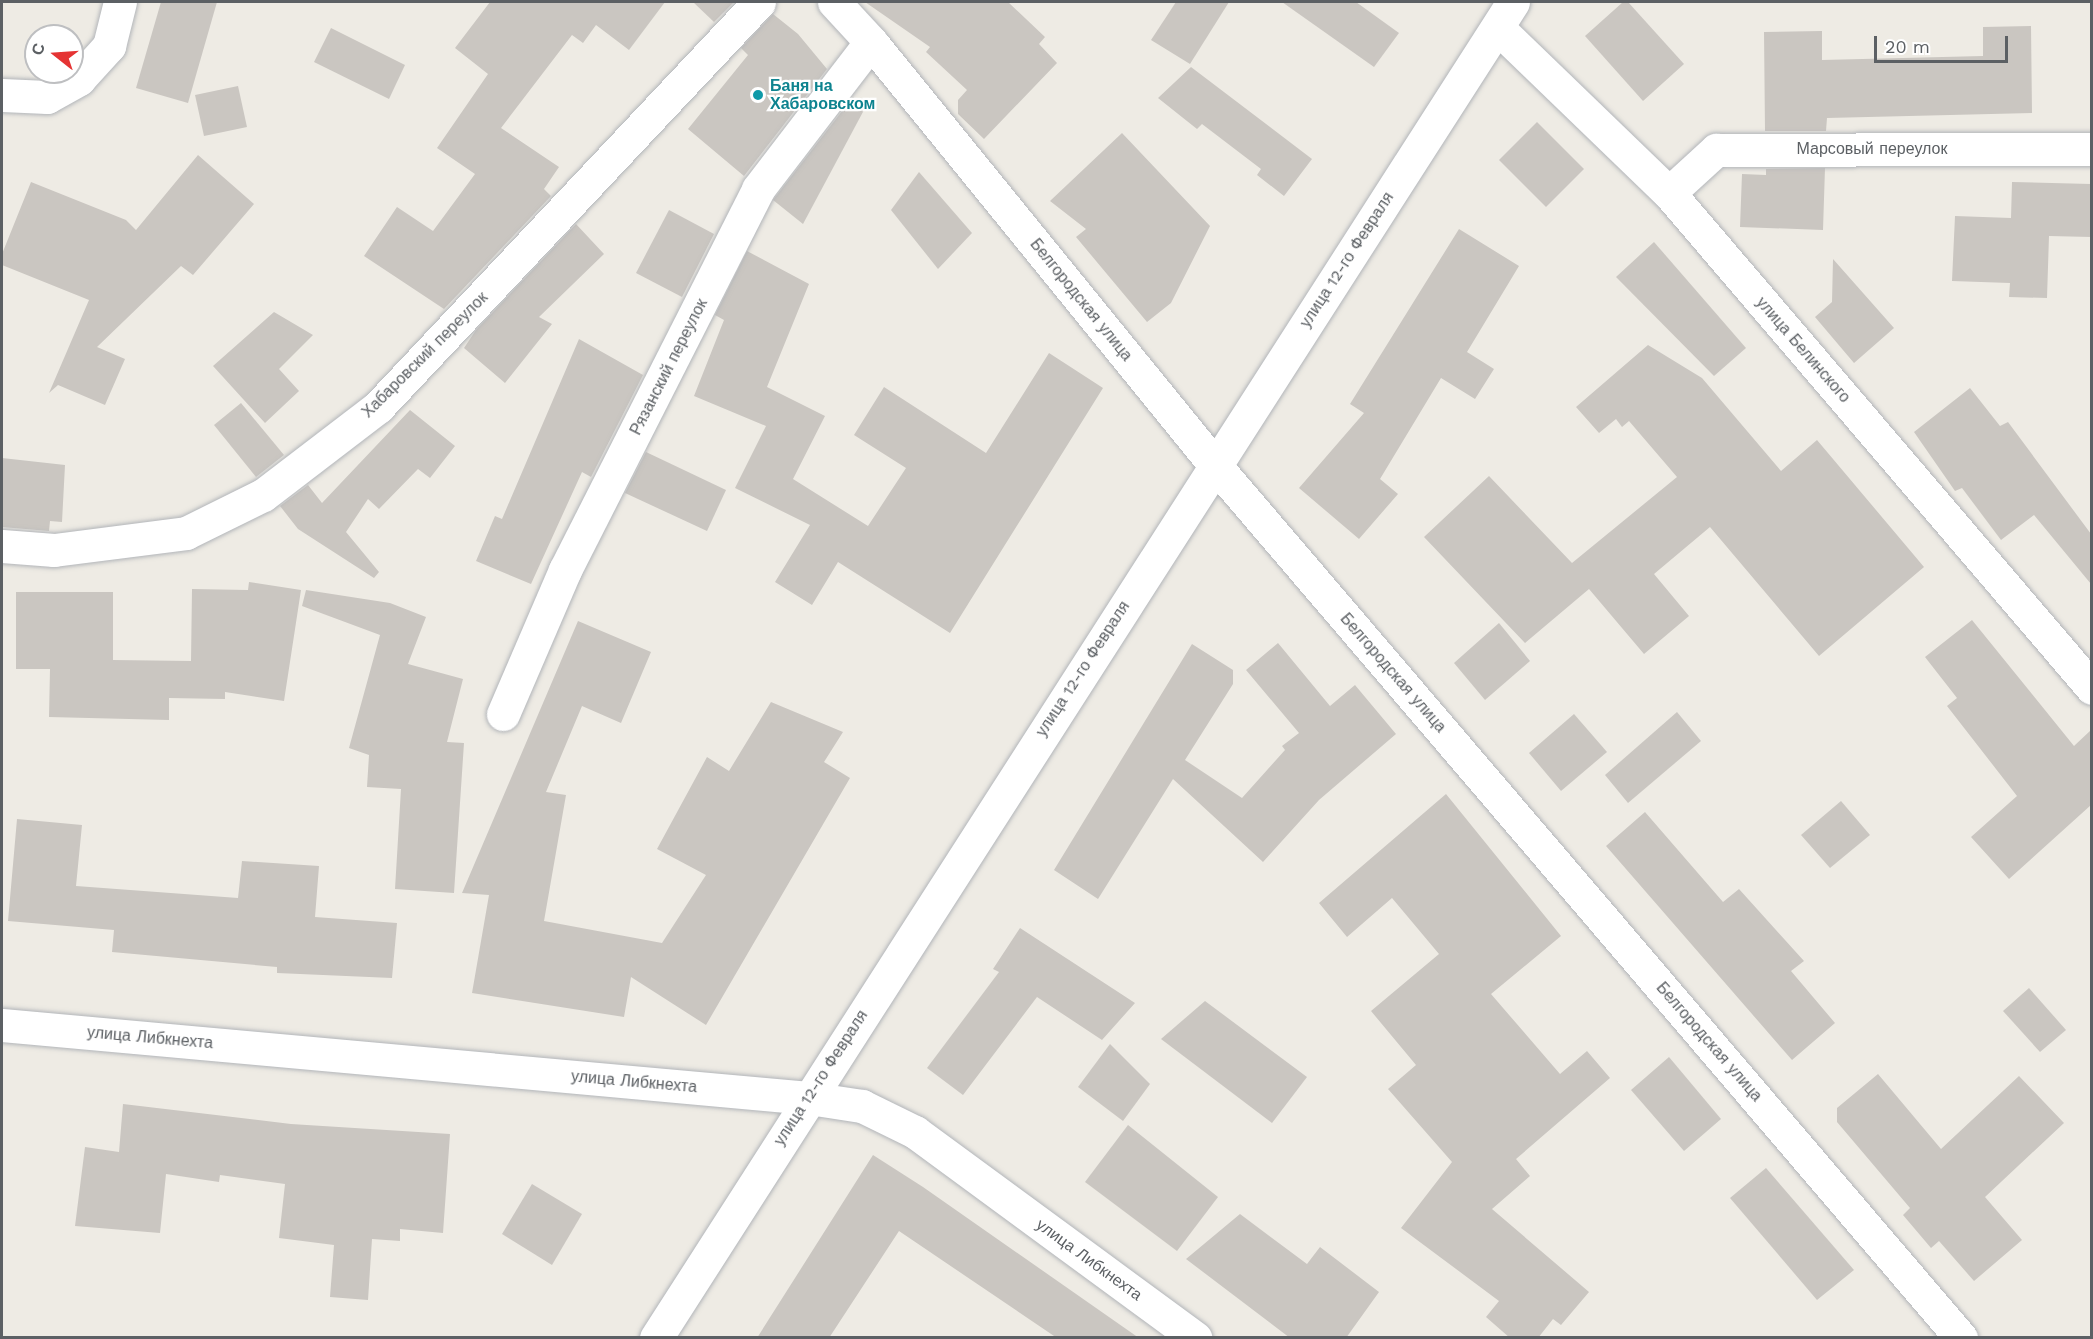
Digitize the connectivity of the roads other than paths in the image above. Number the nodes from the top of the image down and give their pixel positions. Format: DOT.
graph roads {
  1 [pos="120,2"];
  2 [pos="759,2"];
  3 [pos="834,2"];
  4 [pos="1506,15"];
  5 [pos="872,42"];
  6 [pos="2,95"];
  7 [pos="2091,149"];
  8 [pos="1669,193"];
  9 [pos="1214,464"];
  10 [pos="2,546"];
  11 [pos="2091,688"];
  12 [pos="503,714"];
  13 [pos="2,1024"];
  14 [pos="809,1098"];
  15 [pos="656,1338"];
  16 [pos="1195,1338"];
  17 [pos="1961,1338"];
  1 -- 6 [label="street"];
  2 -- 10 [label="street, Хабаровский переулок"];
  3 -- 5 [label="street, Белгородская улица"];
  4 -- 8 [label="street, улица Белинского"];
  4 -- 9 [label="street, улица 12-го Февраля"];
  5 -- 9 [label="street, Белгородская улица"];
  5 -- 12 [label="street, Рязанский переулок"];
  7 -- 8 [label="street, Марсовый переулок"];
  8 -- 11 [label="street, улица Белинского"];
  9 -- 14 [label="street, улица 12-го Февраля"];
  9 -- 17 [label="street, Белгородская улица"];
  13 -- 14 [label="street, улица Либкнехта"];
  14 -- 15 [label="street, улица 12-го Февраля"];
  14 -- 16 [label="street, улица Либкнехта"];
}
